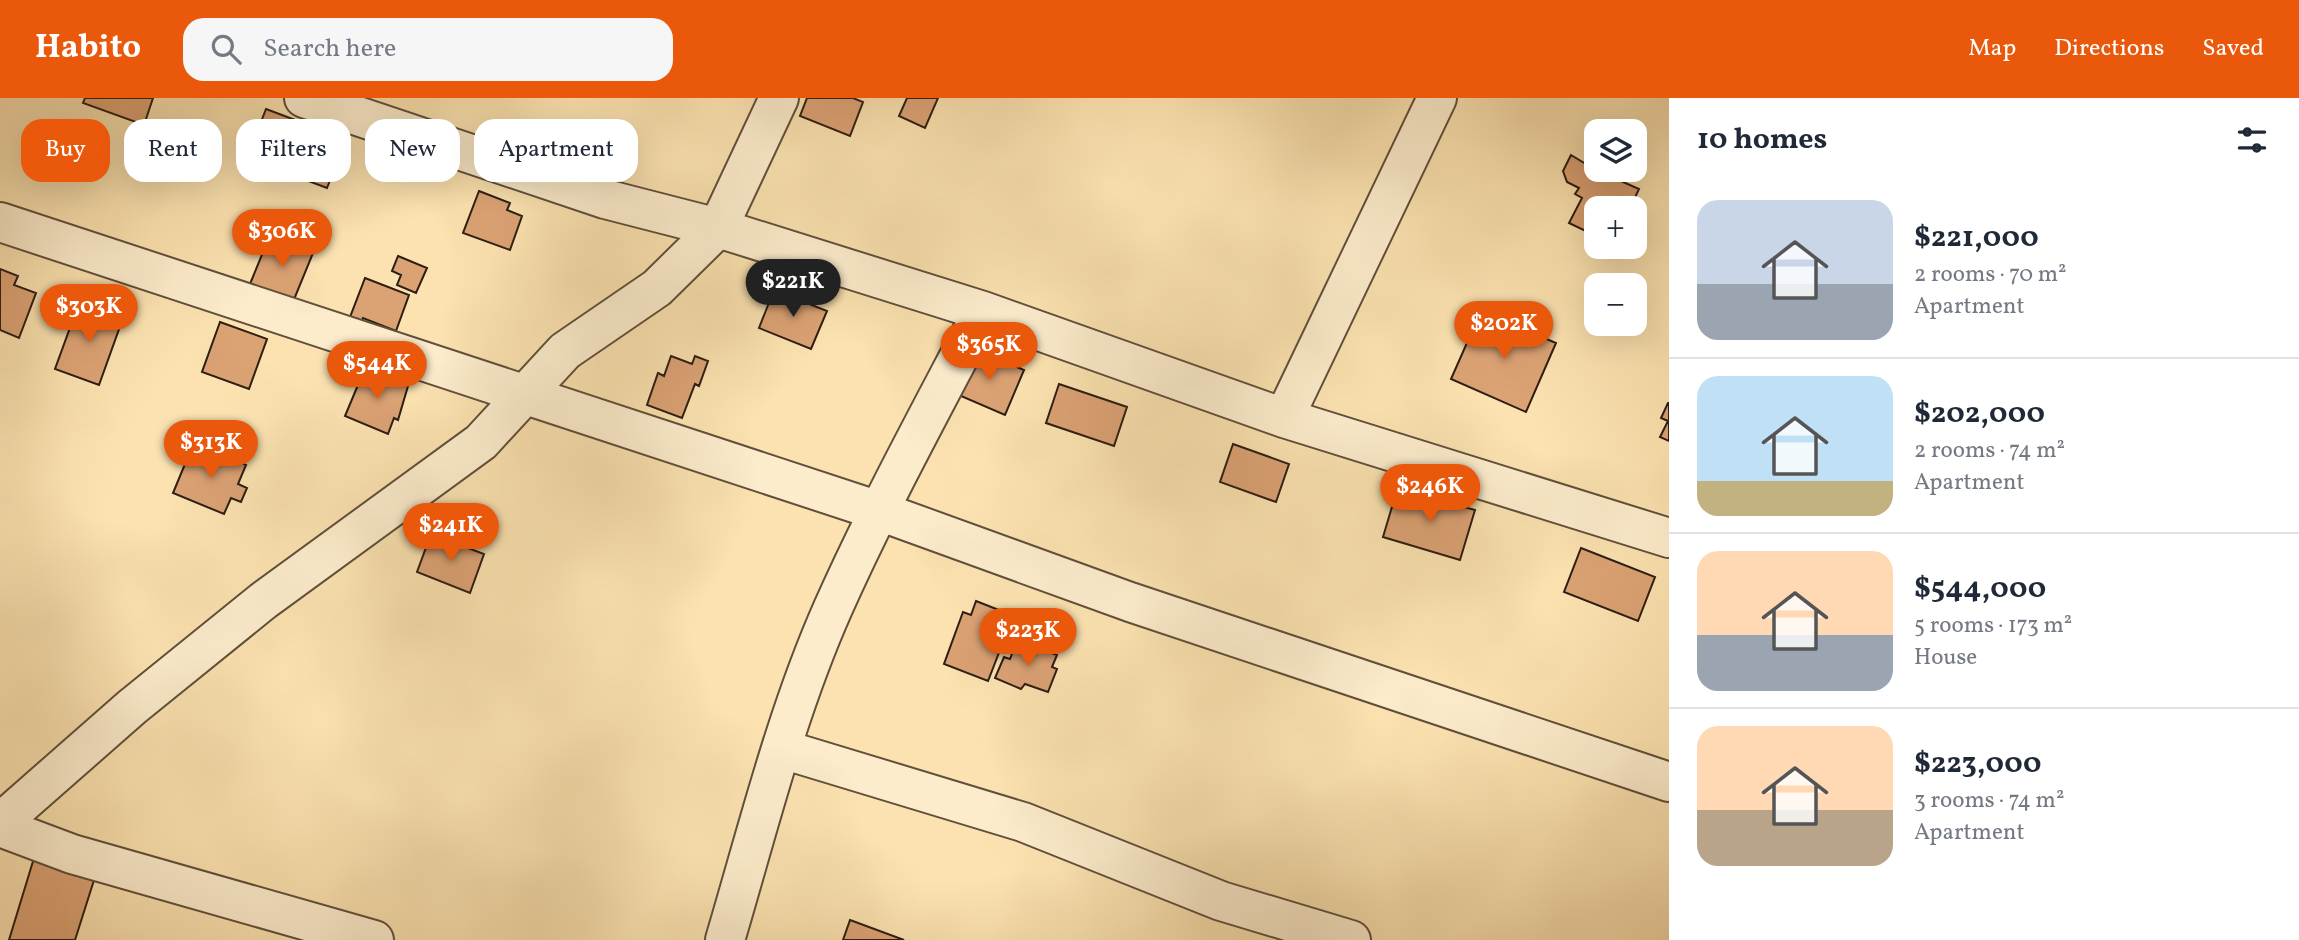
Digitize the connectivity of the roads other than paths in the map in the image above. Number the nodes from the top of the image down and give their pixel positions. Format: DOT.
graph roads {
  1 [pos="304,98"];
  2 [pos="779,98"];
  3 [pos="1437,98"];
  4 [pos="0,222"];
  5 [pos="718,228"];
  6 [pos="983,311"];
  7 [pos="527,394"];
  8 [pos="1284,418"];
  9 [pos="879,512"];
  10 [pos="1669,538"];
  11 [pos="782,749"];
  12 [pos="1669,782"];
  13 [pos="0,825"];
  14 [pos="374,940"];
  15 [pos="725,940"];
  16 [pos="1351,940"];
  1 -- 5 [label="street"];
  2 -- 5 [label="street"];
  3 -- 8 [label="street"];
  4 -- 7 [label="street"];
  5 -- 6 [label="street"];
  5 -- 7 [label="street"];
  6 -- 8 [label="street"];
  6 -- 9 [label="street"];
  7 -- 9 [label="street"];
  7 -- 13 [label="street"];
  8 -- 10 [label="street"];
  9 -- 11 [label="street"];
  9 -- 12 [label="street"];
  11 -- 15 [label="street"];
  11 -- 16 [label="street"];
  13 -- 14 [label="street"];
}
